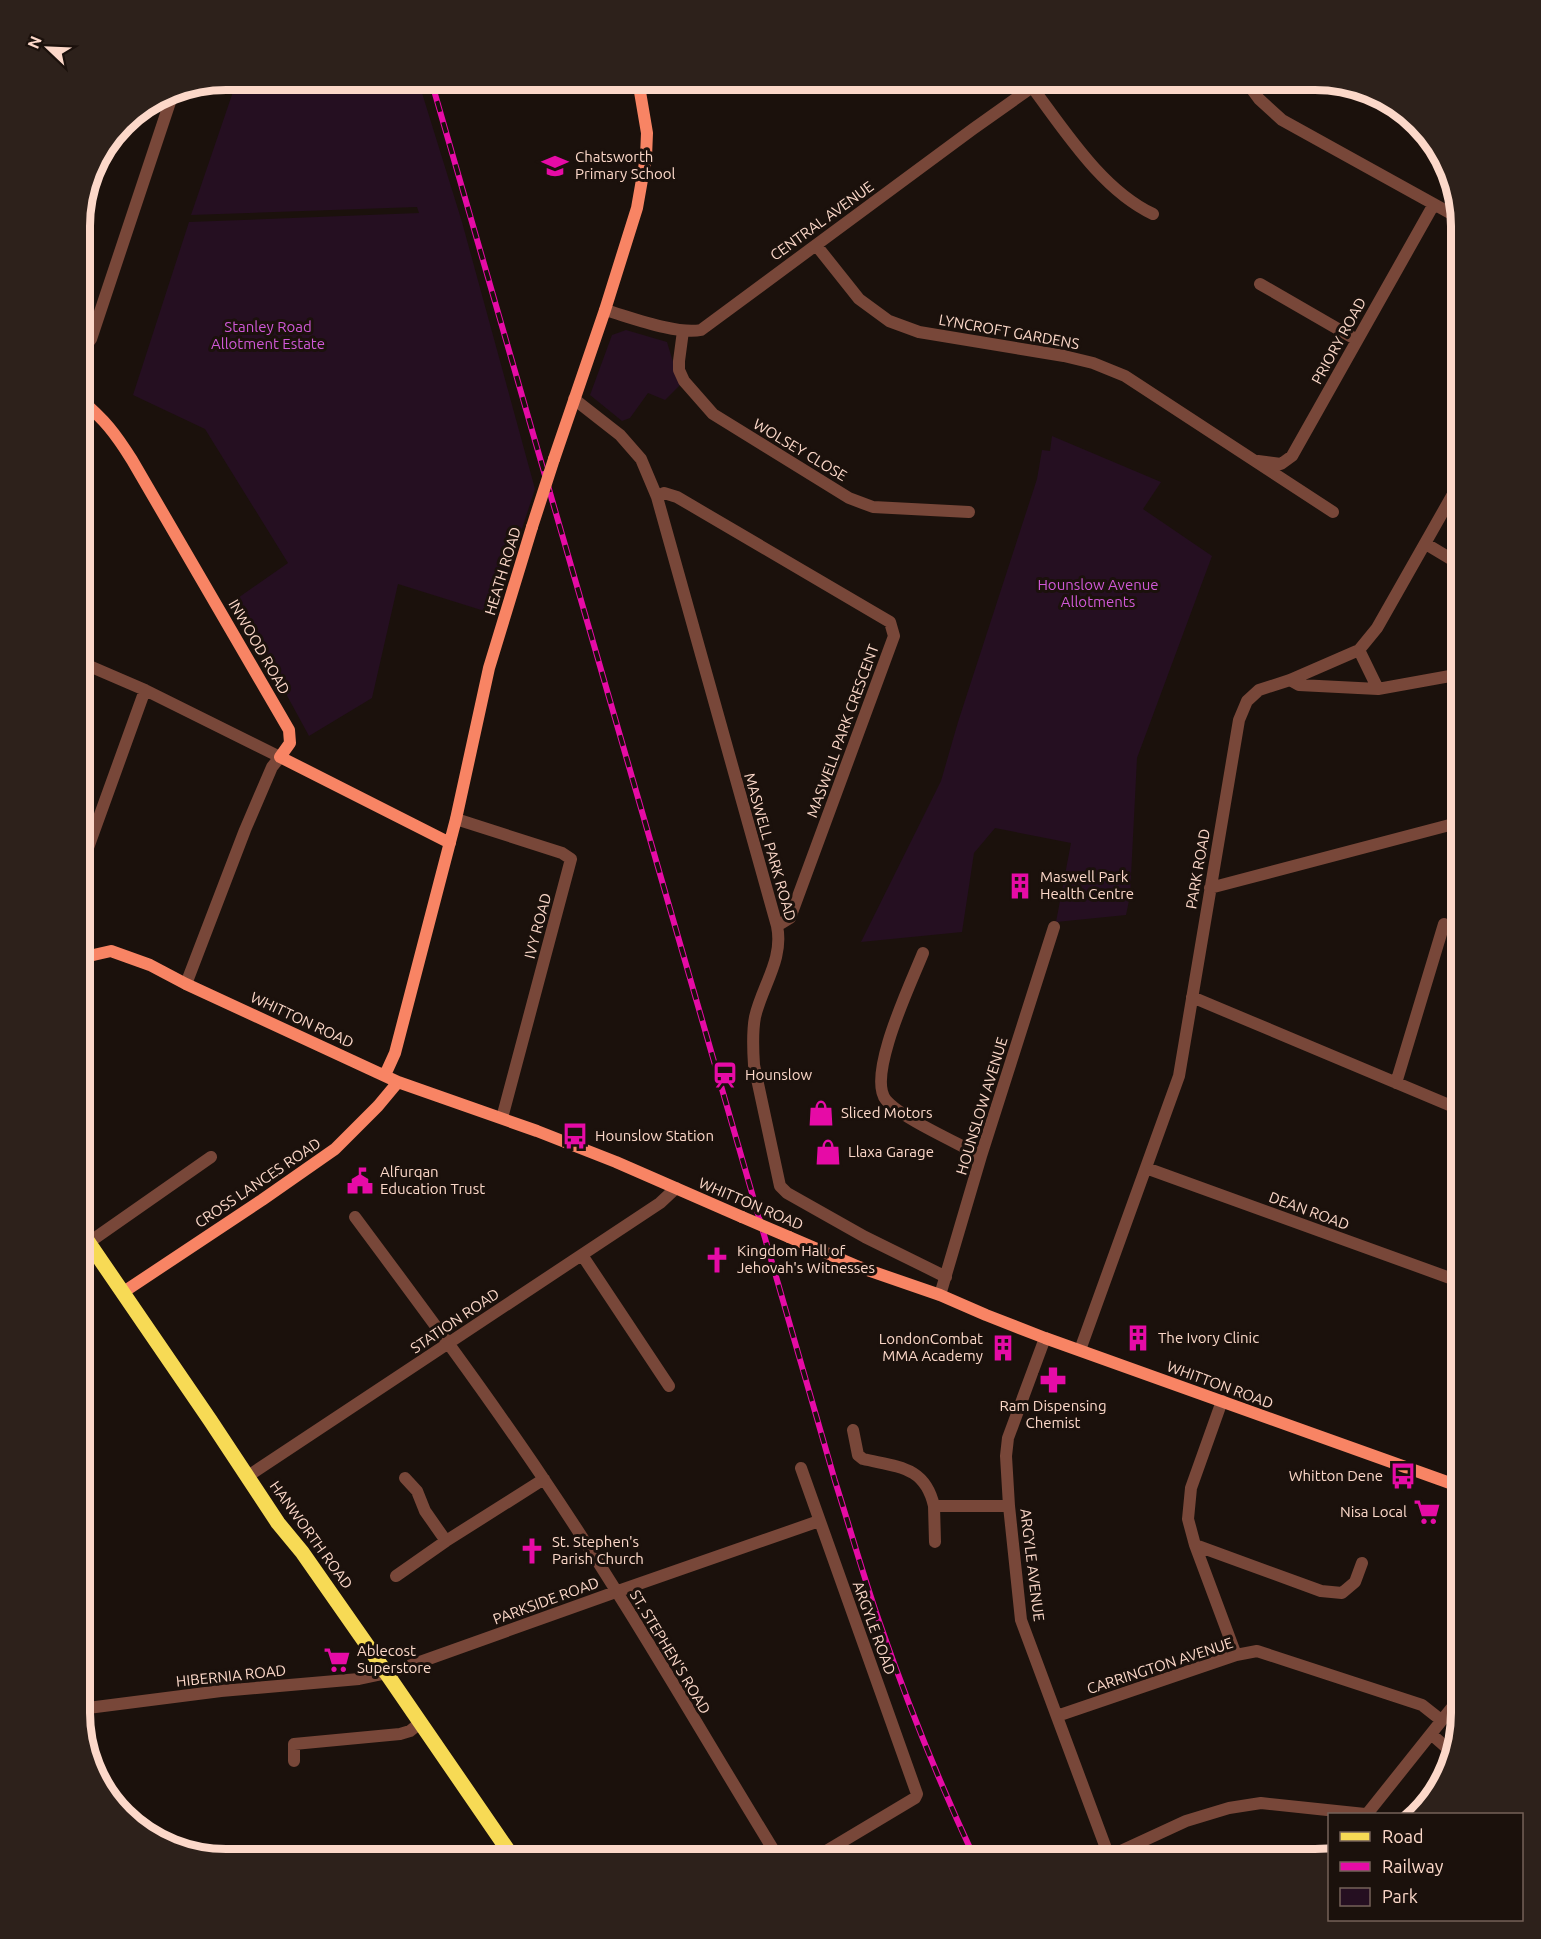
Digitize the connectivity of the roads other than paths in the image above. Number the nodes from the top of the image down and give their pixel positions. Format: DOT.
graph roads {
  1 [pos="640,90"];
  2 [pos="1027,90"];
  3 [pos="1042,90"];
  4 [pos="1252,90"];
  5 [pos="170,102"];
  6 [pos="1434,204"];
  7 [pos="1450,213"];
  8 [pos="1153,214"];
  9 [pos="816,245"];
  10 [pos="1260,284"];
  11 [pos="605,310"];
  12 [pos="683,331"];
  13 [pos="90,340"];
  14 [pos="1357,340"];
  15 [pos="574,399"];
  16 [pos="90,408"];
  17 [pos="1253,460"];
  18 [pos="657,497"];
  19 [pos="1451,498"];
  20 [pos="969,512"];
  21 [pos="1333,512"];
  22 [pos="1426,544"];
  23 [pos="1451,559"];
  24 [pos="1359,651"];
  25 [pos="90,666"];
  26 [pos="1451,676"];
  27 [pos="1290,680"];
  28 [pos="1378,689"];
  29 [pos="145,690"];
  30 [pos="280,757"];
  31 [pos="456,819"];
  32 [pos="1451,825"];
  33 [pos="90,842"];
  34 [pos="450,843"];
  35 [pos="1210,888"];
  36 [pos="1444,924"];
  37 [pos="777,926"];
  38 [pos="1054,927"];
  39 [pos="923,953"];
  40 [pos="90,958"];
  41 [pos="186,984"];
  42 [pos="1192,997"];
  43 [pos="385,1075"];
  44 [pos="398,1082"];
  45 [pos="1396,1083"];
  46 [pos="1451,1106"];
  47 [pos="502,1118"];
  48 [pos="981,1156"];
  49 [pos="211,1157"];
  50 [pos="1146,1168"];
  51 [pos="675,1188"];
  52 [pos="355,1217"];
  53 [pos="90,1242"];
  54 [pos="90,1246"];
  55 [pos="582,1254"];
  56 [pos="946,1277"];
  57 [pos="1451,1278"];
  58 [pos="122,1293"];
  59 [pos="940,1295"];
  60 [pos="1045,1338"];
  61 [pos="450,1343"];
  62 [pos="1080,1350"];
  63 [pos="669,1386"];
  64 [pos="1222,1401"];
  65 [pos="853,1430"];
  66 [pos="801,1468"];
  67 [pos="248,1476"];
  68 [pos="405,1478"];
  69 [pos="544,1479"];
  70 [pos="1451,1483"];
  71 [pos="934,1506"];
  72 [pos="1009,1506"];
  73 [pos="819,1521"];
  74 [pos="446,1541"];
  75 [pos="935,1542"];
  76 [pos="1195,1545"];
  77 [pos="1362,1563"];
  78 [pos="396,1575"];
  79 [pos="616,1592"];
  80 [pos="1236,1655"];
  81 [pos="385,1673"];
  82 [pos="90,1708"];
  83 [pos="1451,1708"];
  84 [pos="1057,1716"];
  85 [pos="1441,1720"];
  86 [pos="420,1723"];
  87 [pos="1431,1734"];
  88 [pos="1446,1747"];
  89 [pos="294,1761"];
  90 [pos="1348,1813"];
  91 [pos="1368,1813"];
  92 [pos="506,1849"];
  93 [pos="772,1849"];
  94 [pos="831,1849"];
  95 [pos="1106,1849"];
  96 [pos="1128,1849"];
  1 -- 11 [label="street, HEATH ROAD"];
  2 -- 9 [label="street, CENTRAL AVENUE"];
  3 -- 8 [label="street"];
  4 -- 6 [label="street"];
  5 -- 13 [label="street"];
  6 -- 7 [label="street"];
  6 -- 14 [label="street, PRIORY ROAD"];
  9 -- 12 [label="street, CENTRAL AVENUE"];
  9 -- 17 [label="street, LYNCROFT GARDENS"];
  10 -- 14 [label="street"];
  11 -- 12 [label="street"];
  11 -- 15 [label="street, HEATH ROAD"];
  12 -- 20 [label="street, WOLSEY CLOSE"];
  14 -- 17 [label="street, PRIORY ROAD"];
  15 -- 18 [label="street, MASWELL PARK ROAD"];
  15 -- 31 [label="street, HEATH ROAD, bridge"];
  16 -- 30 [label="street, INWOOD ROAD"];
  17 -- 21 [label="street, LYNCROFT GARDENS"];
  18 -- 37 [label="street, MASWELL PARK ROAD"];
  18 -- 37 [label="street, MASWELL PARK CRESCENT"];
  19 -- 22 [label="street, PARK ROAD"];
  22 -- 23 [label="street"];
  22 -- 24 [label="street, PARK ROAD"];
  24 -- 27 [label="street, PARK ROAD"];
  24 -- 28 [label="street"];
  25 -- 29 [label="street"];
  26 -- 28 [label="street"];
  27 -- 28 [label="street"];
  27 -- 35 [label="street, PARK ROAD"];
  29 -- 30 [label="street"];
  29 -- 33 [label="street"];
  30 -- 34 [label="street"];
  30 -- 41 [label="street"];
  31 -- 34 [label="street, HEATH ROAD"];
  31 -- 47 [label="street, IVY ROAD"];
  32 -- 35 [label="street"];
  34 -- 43 [label="street, HEATH ROAD"];
  35 -- 42 [label="street, PARK ROAD"];
  36 -- 45 [label="street"];
  37 -- 56 [label="street, MASWELL PARK ROAD"];
  38 -- 48 [label="street, HOUNSLOW AVENUE"];
  39 -- 48 [label="street"];
  40 -- 41 [label="street, WHITTON ROAD"];
  41 -- 43 [label="street, WHITTON ROAD"];
  42 -- 45 [label="street"];
  42 -- 50 [label="street, PARK ROAD"];
  43 -- 44 [label="street, WHITTON ROAD"];
  44 -- 47 [label="street, WHITTON ROAD"];
  44 -- 58 [label="street, CROSS LANCES ROAD"];
  45 -- 46 [label="street"];
  47 -- 51 [label="street, WHITTON ROAD"];
  48 -- 56 [label="street, HOUNSLOW AVENUE"];
  49 -- 53 [label="street"];
  50 -- 57 [label="street, DEAN ROAD"];
  50 -- 62 [label="street, PARK ROAD"];
  51 -- 55 [label="street, STATION ROAD"];
  51 -- 59 [label="street, WHITTON ROAD, bridge"];
  52 -- 61 [label="street, ST. STEPHEN'S ROAD"];
  54 -- 58 [label="main road, HANWORTH ROAD"];
  55 -- 61 [label="street, STATION ROAD"];
  55 -- 63 [label="street"];
  56 -- 59 [label="street, HOUNSLOW AVENUE"];
  58 -- 67 [label="main road, HANWORTH ROAD"];
  59 -- 60 [label="street, WHITTON ROAD"];
  60 -- 62 [label="street, WHITTON ROAD"];
  60 -- 72 [label="street, ARGYLE AVENUE"];
  61 -- 67 [label="street, STATION ROAD"];
  61 -- 69 [label="street, ST. STEPHEN'S ROAD"];
  62 -- 64 [label="street, WHITTON ROAD"];
  64 -- 70 [label="street, WHITTON ROAD"];
  64 -- 76 [label="street"];
  65 -- 71 [label="street"];
  66 -- 73 [label="street, ARGYLE ROAD"];
  67 -- 81 [label="main road, HANWORTH ROAD"];
  68 -- 74 [label="street"];
  69 -- 74 [label="street"];
  69 -- 79 [label="street, ST. STEPHEN'S ROAD"];
  71 -- 72 [label="street"];
  71 -- 75 [label="street"];
  72 -- 84 [label="street, ARGYLE AVENUE"];
  73 -- 79 [label="street, PARKSIDE ROAD"];
  73 -- 94 [label="street, ARGYLE ROAD"];
  74 -- 78 [label="street"];
  76 -- 77 [label="street"];
  76 -- 80 [label="street"];
  79 -- 81 [label="street, PARKSIDE ROAD"];
  79 -- 93 [label="street, ST. STEPHEN'S ROAD"];
  80 -- 84 [label="street, CARRINGTON AVENUE"];
  80 -- 85 [label="street, CARRINGTON AVENUE"];
  81 -- 82 [label="street, HIBERNIA ROAD"];
  81 -- 86 [label="main road, HANWORTH ROAD"];
  83 -- 85 [label="street"];
  84 -- 95 [label="street, ARGYLE AVENUE"];
  85 -- 87 [label="street"];
  86 -- 89 [label="street"];
  86 -- 92 [label="main road, HANWORTH ROAD"];
  87 -- 88 [label="street"];
  87 -- 91 [label="street"];
  90 -- 96 [label="street"];
}
